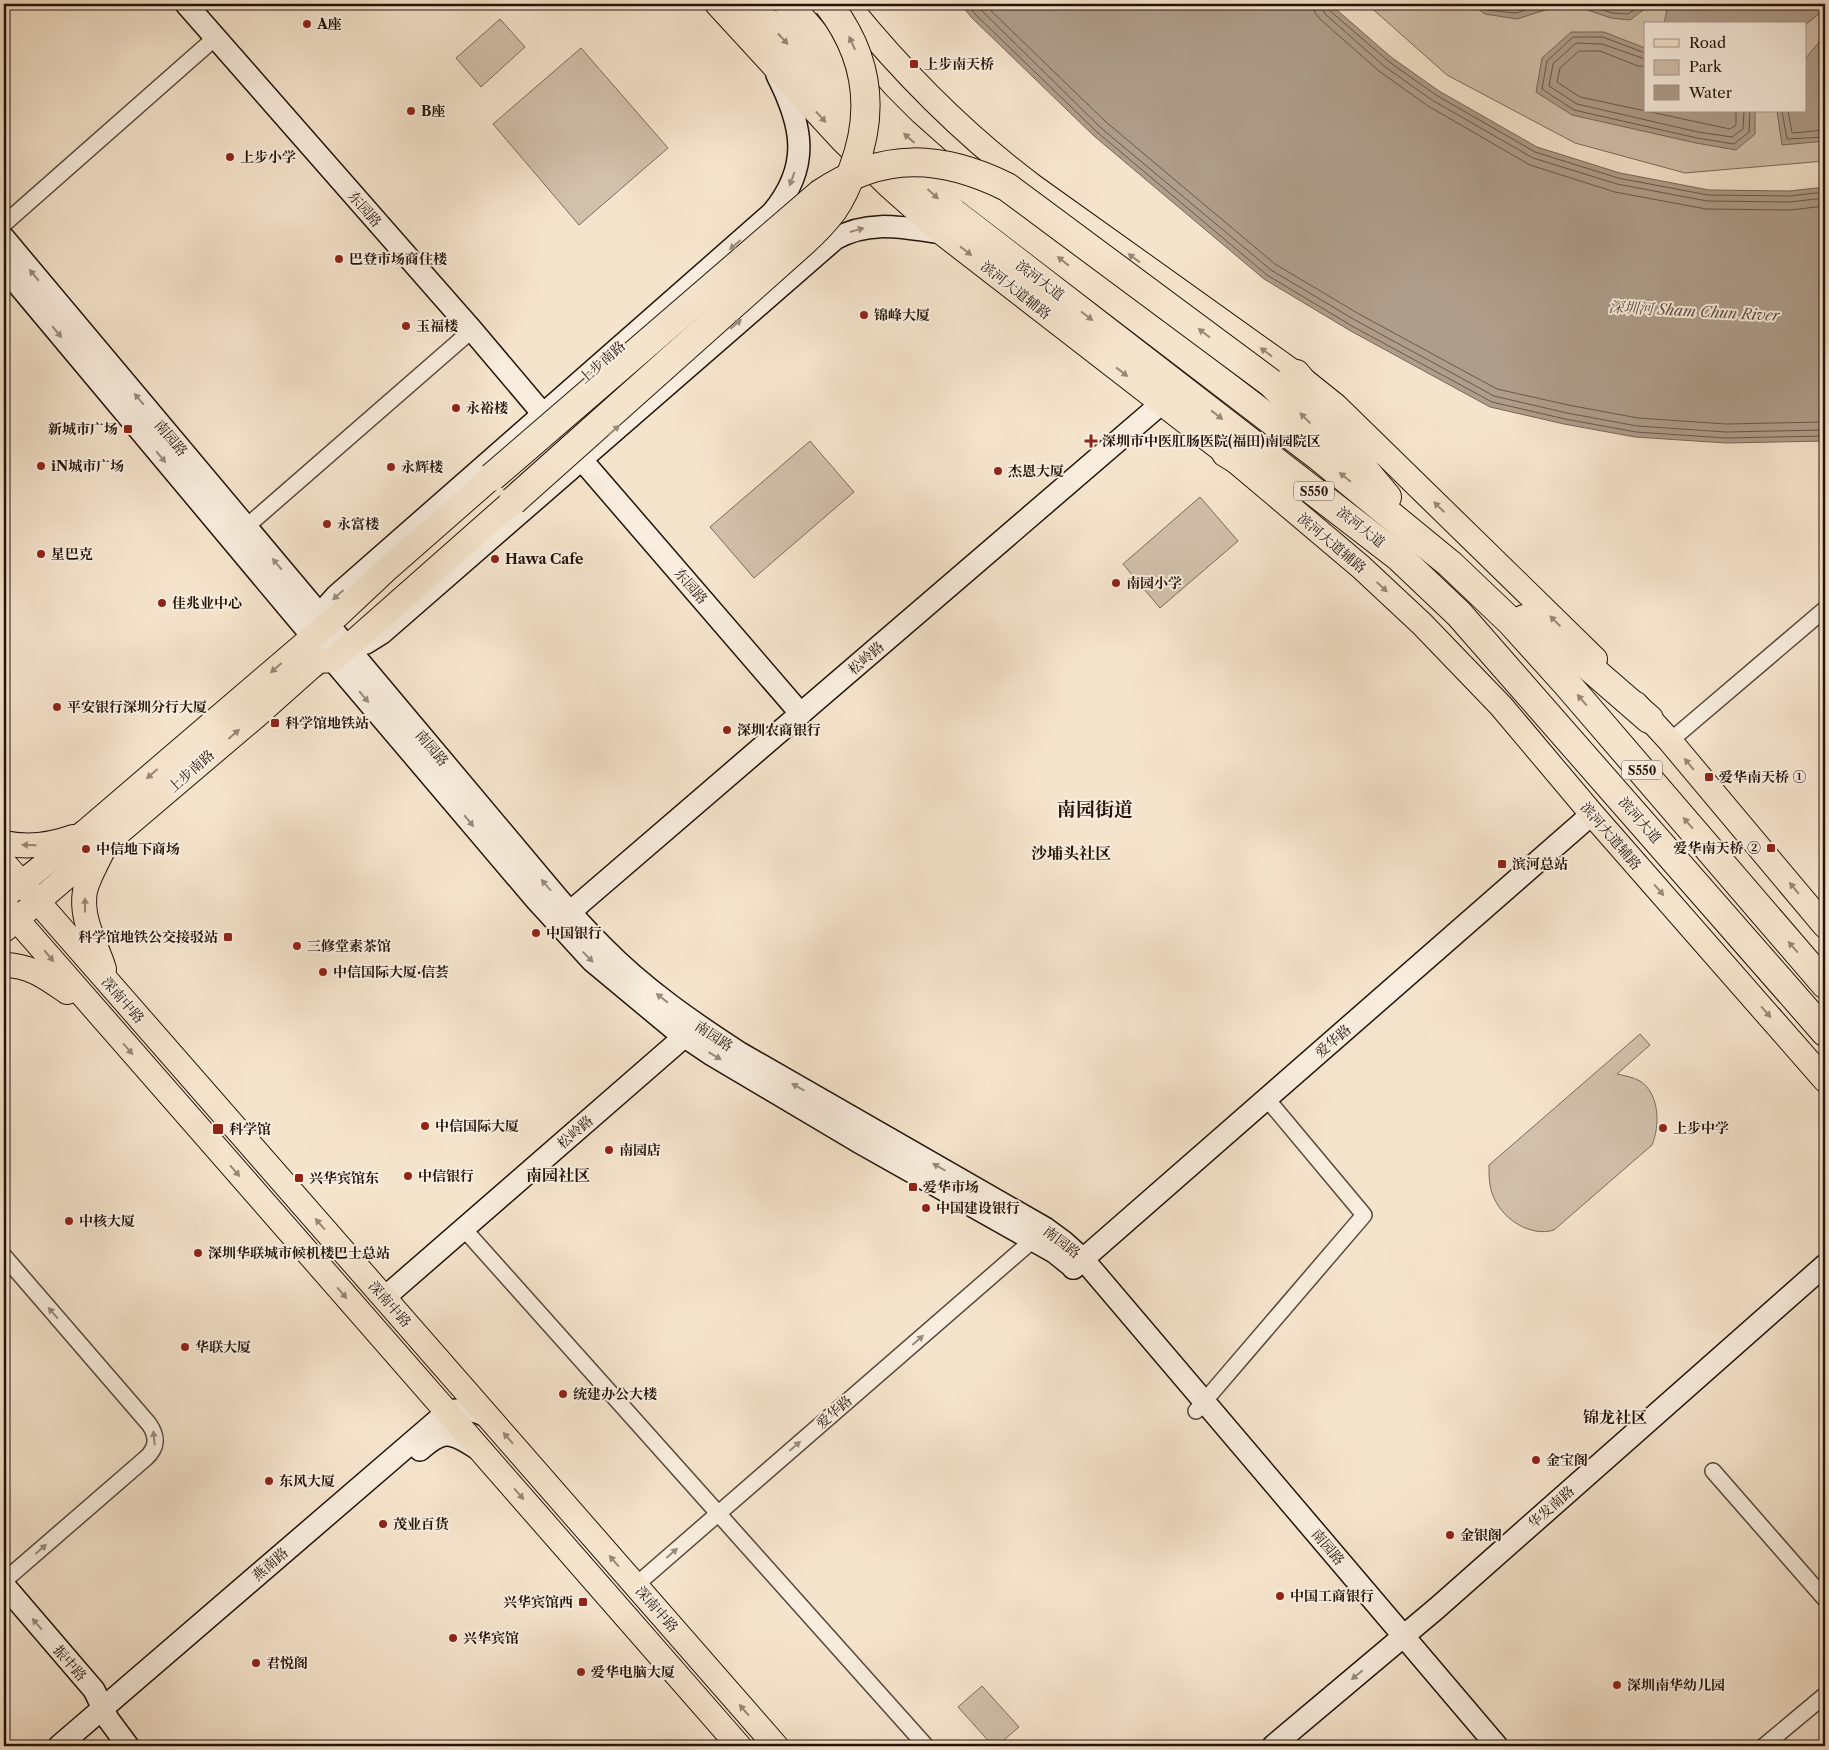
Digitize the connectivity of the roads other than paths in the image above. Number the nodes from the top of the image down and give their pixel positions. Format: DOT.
graph roads {
  1 [pos="186,4"];
  2 [pos="717,4"];
  3 [pos="750,4"];
  4 [pos="788,4"];
  5 [pos="828,4"];
  6 [pos="847,4"];
  7 [pos="214,38"];
  8 [pos="763,52"];
  9 [pos="772,213"];
  10 [pos="4,224"];
  11 [pos="942,233"];
  12 [pos="4,238"];
  13 [pos="815,255"];
  14 [pos="4,268"];
  15 [pos="472,330"];
  16 [pos="1296,374"];
  17 [pos="1162,403"];
  18 [pos="543,414"];
  19 [pos="1226,453"];
  20 [pos="581,459"];
  21 [pos="1368,473"];
  22 [pos="492,477"];
  23 [pos="513,501"];
  24 [pos="246,528"];
  25 [pos="1421,538"];
  26 [pos="1400,558"];
  27 [pos="1450,564"];
  28 [pos="1825,609"];
  29 [pos="320,625"];
  30 [pos="340,654"];
  31 [pos="801,714"];
  32 [pos="1649,719"];
  33 [pos="1670,742"];
  34 [pos="1592,814"];
  35 [pos="86,831"];
  36 [pos="4,842"];
  37 [pos="106,844"];
  38 [pos="4,863"];
  39 [pos="13,890"];
  40 [pos="38,901"];
  41 [pos="570,912"];
  42 [pos="8,918"];
  43 [pos="1825,926"];
  44 [pos="4,965"];
  45 [pos="1825,984"];
  46 [pos="110,985"];
  47 [pos="96,1012"];
  48 [pos="691,1031"];
  49 [pos="1825,1032"];
  50 [pos="1825,1080"];
  51 [pos="1267,1099"];
  52 [pos="464,1229"];
  53 [pos="1033,1240"];
  54 [pos="4,1256"];
  55 [pos="1078,1263"];
  56 [pos="1825,1267"];
  57 [pos="384,1298"];
  58 [pos="1200,1406"];
  59 [pos="447,1412"];
  60 [pos="490,1418"];
  61 [pos="482,1452"];
  62 [pos="1714,1471"];
  63 [pos="717,1514"];
  64 [pos="4,1581"];
  65 [pos="4,1585"];
  66 [pos="636,1585"];
  67 [pos="1825,1599"];
  68 [pos="1399,1640"];
  69 [pos="1825,1695"];
  70 [pos="105,1714"];
  71 [pos="59,1746"];
  72 [pos="78,1746"];
  73 [pos="128,1746"];
  74 [pos="739,1746"];
  75 [pos="776,1746"];
  76 [pos="926,1746"];
  77 [pos="1273,1746"];
  78 [pos="1482,1746"];
  79 [pos="1497,1746"];
  80 [pos="1764,1746"];
  1 -- 7 [label="main road, 东园路"];
  2 -- 8 [label="main road, 滨河大道辅路"];
  3 -- 26 [label="highway, 滨河大道 / S550, one-way"];
  25 -- 4 [label="highway, 滨河大道 / S550, one-way"];
  23 -- 5 [label="highway, one-way, bridge"];
  16 -- 6 [label="main road, one-way"];
  7 -- 10 [label="street"];
  7 -- 15 [label="main road, 东园路"];
  8 -- 9 [label="main road, 上步南路, one-way"];
  8 -- 11 [label="main road, 滨河大道辅路, one-way"];
  9 -- 13 [label="main road"];
  9 -- 18 [label="main road, 上步南路, one-way"];
  13 -- 11 [label="main road, 上步南路, one-way"];
  11 -- 17 [label="main road, 滨河大道辅路, one-way"];
  24 -- 12 [label="main road, 南园路, one-way"];
  20 -- 13 [label="main road, 上步南路, one-way"];
  14 -- 29 [label="main road, 南园路, one-way"];
  15 -- 18 [label="main road, 东园路"];
  15 -- 24 [label="street"];
  16 -- 21 [label="highway"];
  32 -- 16 [label="main road, one-way"];
  17 -- 19 [label="main road, 滨河大道辅路"];
  17 -- 31 [label="main road, 松岭路"];
  18 -- 29 [label="main road, 上步南路, one-way"];
  19 -- 26 [label="highway"];
  19 -- 34 [label="main road, 滨河大道辅路, one-way"];
  20 -- 30 [label="main road, 上步南路"];
  20 -- 31 [label="main road, 东园路"];
  21 -- 22 [label="highway, one-way, bridge"];
  21 -- 25 [label="highway"];
  22 -- 29 [label="main road, 上步南路"];
  23 -- 30 [label="main road, 上步南路"];
  29 -- 24 [label="main road, 南园路, one-way"];
  25 -- 27 [label="highway, 滨河大道 / S550"];
  26 -- 49 [label="highway, 滨河大道 / S550"];
  27 -- 32 [label="highway"];
  45 -- 27 [label="highway, 滨河大道 / S550, one-way"];
  28 -- 33 [label="street"];
  29 -- 30 [label="main road, 南园路"];
  29 -- 35 [label="main road, 上步南路, one-way"];
  37 -- 30 [label="main road, 上步南路, one-way"];
  41 -- 30 [label="main road, 南园路, one-way"];
  30 -- 48 [label="main road, 南园路, one-way"];
  31 -- 41 [label="main road, 松岭路"];
  32 -- 33 [label="main road"];
  43 -- 33 [label="main road, one-way"];
  34 -- 50 [label="main road, 滨河大道辅路, one-way"];
  34 -- 51 [label="main road, 爱华路"];
  35 -- 36 [label="main road, one-way"];
  35 -- 39 [label="main road, 上步南路"];
  37 -- 40 [label="main road, 上步南路"];
  46 -- 37 [label="main road, one-way"];
  38 -- 39 [label="main road, 深南中路"];
  39 -- 40 [label="main road, 深南中路"];
  40 -- 42 [label="main road, 上步南路"];
  40 -- 46 [label="main road, 深南中路"];
  48 -- 41 [label="main road, 南园路, one-way"];
  42 -- 47 [label="main road, 深南中路, one-way"];
  44 -- 47 [label="main road"];
  57 -- 46 [label="main road, 深南中路, one-way"];
  47 -- 59 [label="main road, 深南中路, one-way"];
  48 -- 52 [label="main road, 松岭路"];
  48 -- 53 [label="main road, 南园路, one-way"];
  55 -- 48 [label="main road, 南园路, one-way"];
  51 -- 55 [label="main road, 爱华路"];
  51 -- 58 [label="street"];
  52 -- 57 [label="main road, 松岭路"];
  52 -- 63 [label="street"];
  53 -- 55 [label="main road, 南园路"];
  63 -- 53 [label="street, 爱华路, one-way"];
  64 -- 54 [label="street, one-way"];
  55 -- 58 [label="main road, 南园路"];
  56 -- 68 [label="main road, 华发南路"];
  57 -- 60 [label="main road, 深南中路"];
  58 -- 68 [label="main road, 南园路"];
  59 -- 60 [label="main road"];
  59 -- 61 [label="main road, 深南中路"];
  59 -- 70 [label="main road, 燕南路"];
  66 -- 60 [label="main road, 深南中路, one-way"];
  61 -- 70 [label="main road, 燕南路"];
  61 -- 74 [label="main road, 深南中路, one-way"];
  62 -- 67 [label="street"];
  66 -- 63 [label="street, 爱华路, one-way"];
  63 -- 76 [label="street"];
  70 -- 65 [label="main road, 振中路, one-way"];
  75 -- 66 [label="main road, 深南中路, one-way"];
  68 -- 77 [label="main road, 华发南路, one-way"];
  68 -- 78 [label="main road, 南园路"];
  68 -- 79 [label="main road, 南园路"];
  69 -- 80 [label="street"];
  70 -- 71 [label="main road, 燕南路"];
  70 -- 72 [label="main road, 燕南路"];
  70 -- 73 [label="main road, 振中路"];
}
